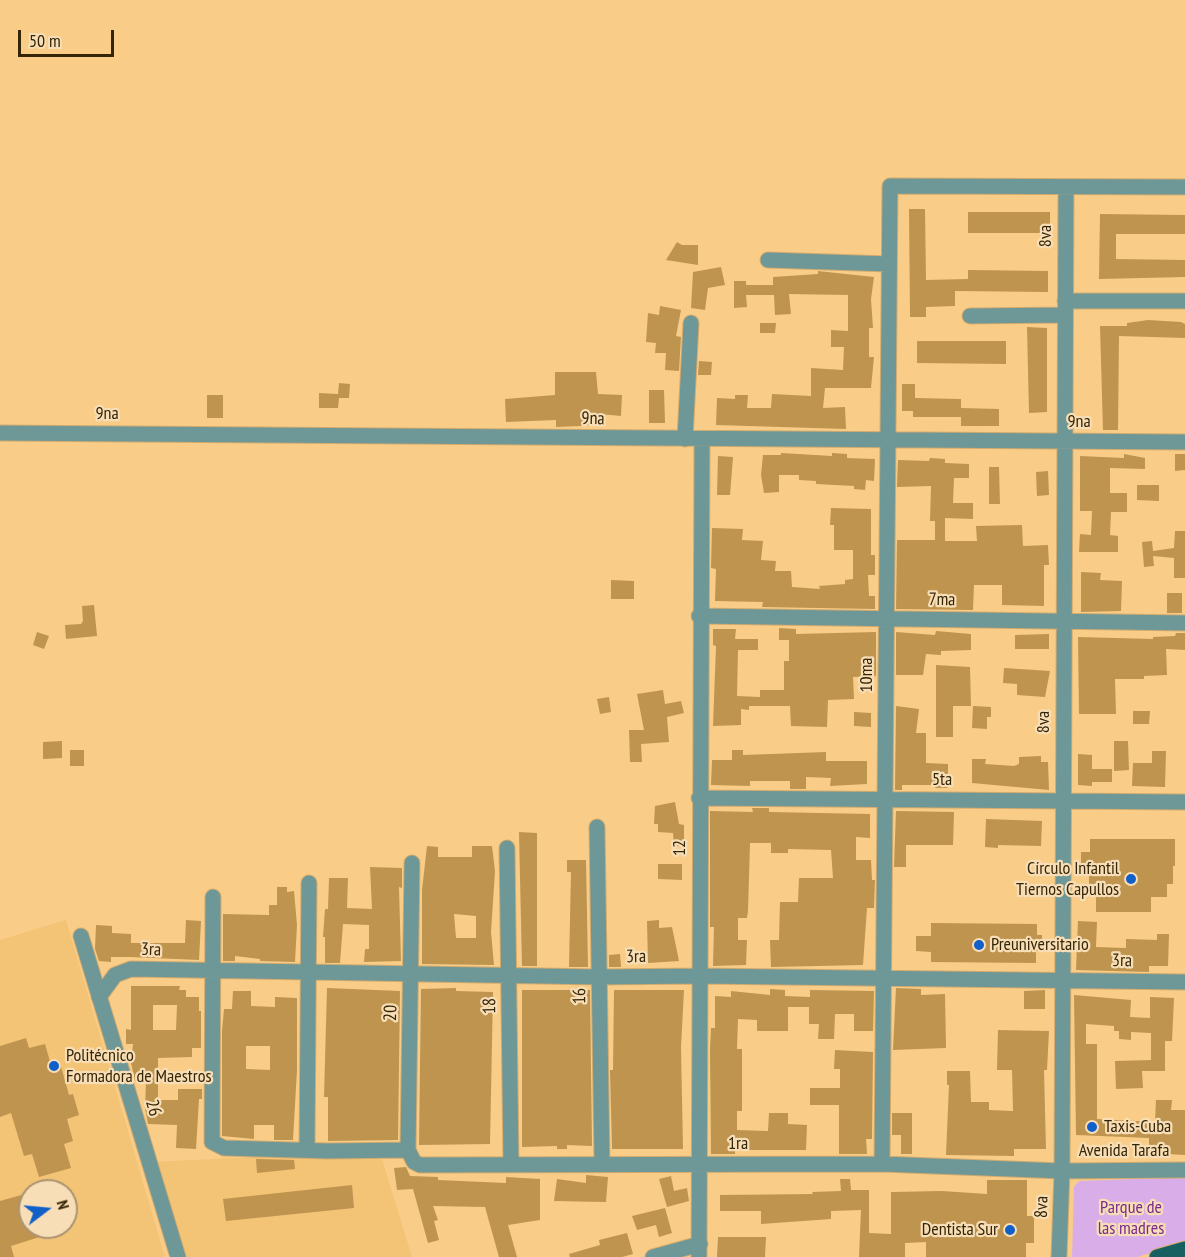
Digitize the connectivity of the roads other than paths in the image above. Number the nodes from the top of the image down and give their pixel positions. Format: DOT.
graph roads {
  1 [pos="1066,187"];
  2 [pos="1185,188"];
  3 [pos="768,260"];
  4 [pos="889,264"];
  5 [pos="1185,301"];
  6 [pos="1065,308"];
  7 [pos="970,316"];
  8 [pos="691,323"];
  9 [pos="0,433"];
  10 [pos="685,439"];
  11 [pos="702,439"];
  12 [pos="888,440"];
  13 [pos="1064,442"];
  14 [pos="1185,442"];
  15 [pos="699,616"];
  16 [pos="886,619"];
  17 [pos="1064,621"];
  18 [pos="1185,623"];
  19 [pos="699,798"];
  20 [pos="885,799"];
  21 [pos="1064,801"];
  22 [pos="1185,802"];
  23 [pos="597,827"];
  24 [pos="507,848"];
  25 [pos="412,862"];
  26 [pos="309,883"];
  27 [pos="213,897"];
  28 [pos="81,936"];
  29 [pos="211,971"];
  30 [pos="310,972"];
  31 [pos="412,973"];
  32 [pos="509,975"];
  33 [pos="700,976"];
  34 [pos="599,977"];
  35 [pos="884,978"];
  36 [pos="1062,980"];
  37 [pos="1185,982"];
  38 [pos="99,997"];
  39 [pos="307,1150"];
  40 [pos="411,1156"];
  41 [pos="701,1163"];
  42 [pos="511,1164"];
  43 [pos="602,1164"];
  44 [pos="882,1164"];
  45 [pos="1185,1170"];
  46 [pos="1062,1171"];
  47 [pos="1185,1249"];
  48 [pos="699,1250"];
  49 [pos="178,1257"];
  50 [pos="653,1257"];
  51 [pos="1059,1257"];
  52 [pos="1157,1257"];
  1 -- 2 [label="street"];
  1 -- 4 [label="street, 10ma"];
  1 -- 6 [label="street, 8va"];
  3 -- 4 [label="street"];
  4 -- 12 [label="street, 10ma"];
  5 -- 6 [label="street"];
  6 -- 7 [label="street"];
  6 -- 13 [label="street, 8va"];
  8 -- 10 [label="street"];
  9 -- 10 [label="street, 9na"];
  10 -- 11 [label="street, 9na"];
  11 -- 12 [label="street, 9na"];
  11 -- 15 [label="street, 12"];
  12 -- 13 [label="street, 9na"];
  12 -- 16 [label="street, 10ma"];
  13 -- 14 [label="street, 9na"];
  13 -- 17 [label="street, 8va"];
  15 -- 16 [label="street, 7ma"];
  15 -- 19 [label="street, 12"];
  16 -- 17 [label="street, 7ma"];
  16 -- 20 [label="street, 10ma"];
  17 -- 18 [label="street, 7ma"];
  17 -- 21 [label="street, 8va"];
  19 -- 20 [label="street, 5ta"];
  19 -- 33 [label="street, 12"];
  20 -- 21 [label="street, 5ta"];
  20 -- 35 [label="street, 10ma"];
  21 -- 22 [label="street, 5ta"];
  21 -- 36 [label="street, 8va"];
  23 -- 34 [label="street, 16"];
  24 -- 32 [label="street, 18"];
  25 -- 31 [label="street, 20"];
  26 -- 30 [label="street"];
  27 -- 29 [label="street"];
  28 -- 38 [label="street, 26"];
  29 -- 30 [label="street, 3ra"];
  29 -- 38 [label="street, 3ra"];
  29 -- 39 [label="street, 1ra"];
  30 -- 31 [label="street, 3ra"];
  30 -- 39 [label="street"];
  31 -- 32 [label="street, 3ra"];
  31 -- 40 [label="street, 20"];
  32 -- 34 [label="street, 3ra"];
  32 -- 42 [label="street, 18"];
  33 -- 34 [label="street, 3ra"];
  33 -- 35 [label="street, 3ra"];
  33 -- 41 [label="street, 12"];
  34 -- 43 [label="street, 16"];
  35 -- 36 [label="street, 3ra"];
  35 -- 44 [label="street, 10ma"];
  36 -- 37 [label="street, 3ra"];
  36 -- 46 [label="street, 8va"];
  38 -- 49 [label="street, 26"];
  39 -- 40 [label="street, 1ra"];
  40 -- 42 [label="street, 1ra"];
  41 -- 43 [label="street, 1ra"];
  41 -- 44 [label="street, 1ra"];
  41 -- 48 [label="street, 12"];
  42 -- 43 [label="street, 1ra"];
  44 -- 46 [label="street, 1ra"];
  45 -- 46 [label="street, Avenida Tarafa"];
  46 -- 51 [label="street, 8va"];
  47 -- 52 [label="main road"];
  48 -- 50 [label="street"];
}
